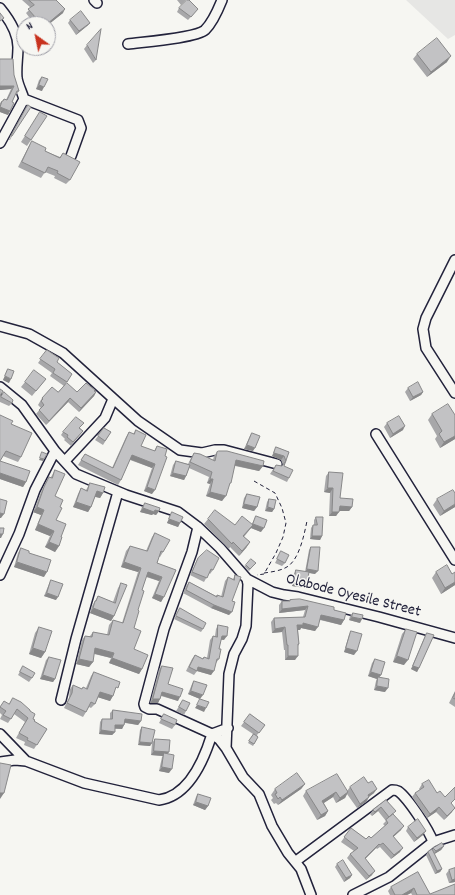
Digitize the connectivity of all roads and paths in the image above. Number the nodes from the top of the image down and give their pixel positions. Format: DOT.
graph roads {
  1 [pos="222,0"];
  2 [pos="0,8"];
  3 [pos="128,44"];
  4 [pos="24,99"];
  5 [pos="0,143"];
  6 [pos="70,156"];
  7 [pos="455,260"];
  8 [pos="0,326"];
  9 [pos="0,386"];
  10 [pos="455,393"];
  11 [pos="113,399"];
  12 [pos="376,434"];
  13 [pos="55,451"];
  14 [pos="65,461"];
  15 [pos="277,464"];
  16 [pos="254,481"];
  17 [pos="118,492"];
  18 [pos="306,521"];
  19 [pos="198,527"];
  20 [pos="455,560"];
  21 [pos="264,574"];
  22 [pos="0,575"];
  23 [pos="250,578"];
  24 [pos="455,638"];
  25 [pos="61,700"];
  26 [pos="228,728"];
  27 [pos="0,734"];
  28 [pos="212,734"];
  29 [pos="226,748"];
  30 [pos="26,761"];
  31 [pos="0,762"];
  32 [pos="455,835"];
  33 [pos="433,842"];
  34 [pos="296,861"];
  35 [pos="311,895"];
  36 [pos="353,895"];
  1 -- 3 [label="street"];
  2 -- 4 [label="street"];
  4 -- 5 [label="street"];
  4 -- 6 [label="street"];
  7 -- 10 [label="street"];
  8 -- 11 [label="street"];
  9 -- 13 [label="street"];
  11 -- 14 [label="street"];
  11 -- 15 [label="street"];
  12 -- 20 [label="street"];
  13 -- 14 [label="street"];
  13 -- 22 [label="street"];
  14 -- 17 [label="street"];
  16 -- 21 [label="path"];
  17 -- 19 [label="street"];
  17 -- 25 [label="street"];
  18 -- 21 [label="path"];
  19 -- 23 [label="street"];
  19 -- 28 [label="street"];
  21 -- 23 [label="path"];
  23 -- 24 [label="street, Olabode Oyesile Street"];
  23 -- 26 [label="street"];
  26 -- 28 [label="street"];
  26 -- 29 [label="street"];
  27 -- 30 [label="street"];
  28 -- 29 [label="street"];
  28 -- 30 [label="street"];
  29 -- 34 [label="street"];
  30 -- 31 [label="street"];
  32 -- 33 [label="street"];
  33 -- 34 [label="street"];
  33 -- 36 [label="street"];
  34 -- 35 [label="street"];
}
